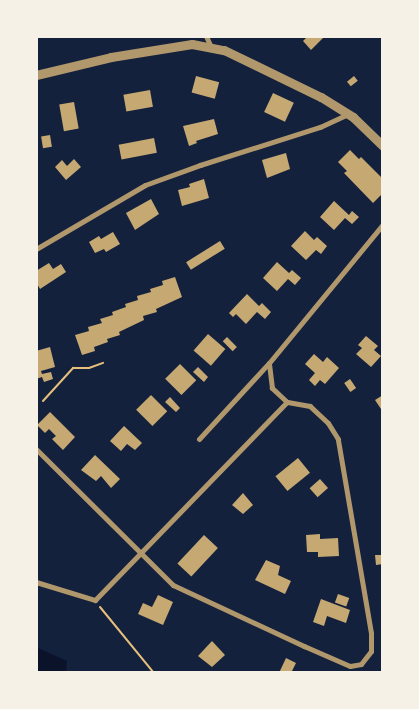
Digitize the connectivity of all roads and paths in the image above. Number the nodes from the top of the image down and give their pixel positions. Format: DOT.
graph roads {
  1 [pos="206,36"];
  2 [pos="212,48"];
  3 [pos="36,74"];
  4 [pos="349,114"];
  5 [pos="383,146"];
  6 [pos="383,224"];
  7 [pos="36,249"];
  8 [pos="103,363"];
  9 [pos="269,363"];
  10 [pos="44,401"];
  11 [pos="287,402"];
  12 [pos="199,439"];
  13 [pos="36,449"];
  14 [pos="142,551"];
  15 [pos="36,582"];
  16 [pos="95,600"];
  17 [pos="154,673"];
  1 -- 2 [label="street"];
  2 -- 3 [label="street"];
  2 -- 4 [label="street"];
  4 -- 5 [label="street"];
  4 -- 7 [label="street"];
  6 -- 9 [label="street"];
  8 -- 10 [label="path"];
  9 -- 11 [label="street"];
  9 -- 12 [label="street"];
  11 -- 14 [label="street"];
  11 -- 14 [label="street"];
  13 -- 14 [label="street"];
  14 -- 16 [label="street"];
  15 -- 16 [label="street"];
  16 -- 17 [label="path"];
}
